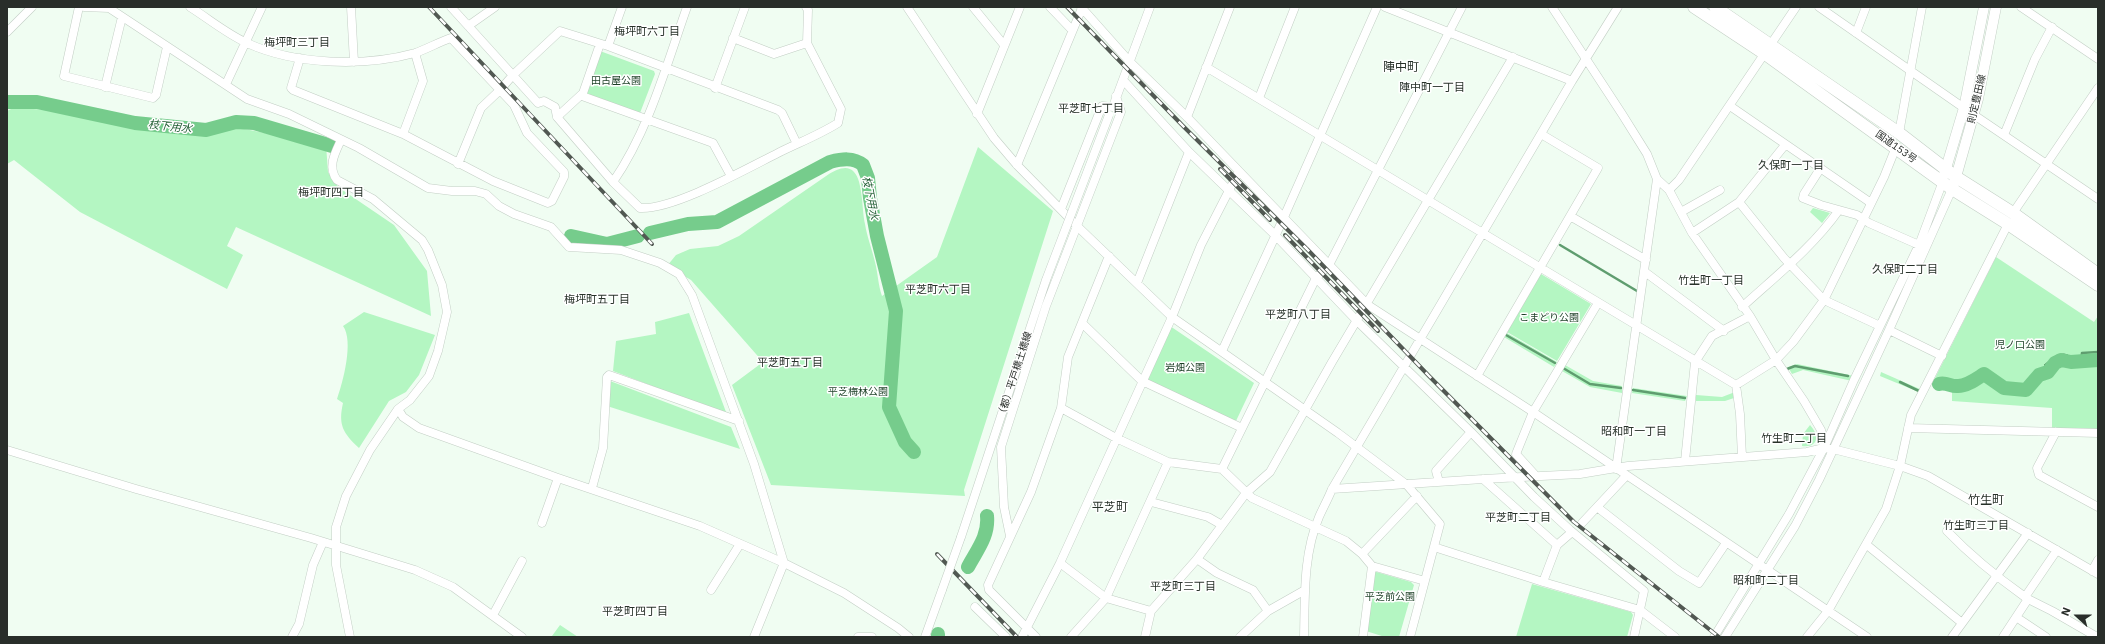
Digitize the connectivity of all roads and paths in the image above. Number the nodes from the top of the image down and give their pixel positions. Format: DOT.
graph roads {
  1 [pos="32,7"];
  2 [pos="79,7"];
  3 [pos="84,7"];
  4 [pos="110,7"];
  5 [pos="190,7"];
  6 [pos="262,7"];
  7 [pos="351,7"];
  8 [pos="451,7"];
  9 [pos="495,7"];
  10 [pos="622,7"];
  11 [pos="687,7"];
  12 [pos="744,7"];
  13 [pos="806,7"];
  14 [pos="907,7"];
  15 [pos="973,7"];
  16 [pos="1020,7"];
  17 [pos="1050,7"];
  18 [pos="1081,7"];
  19 [pos="1150,7"];
  20 [pos="1230,7"];
  21 [pos="1295,7"];
  22 [pos="1377,7"];
  23 [pos="1385,7"];
  24 [pos="1462,7"];
  25 [pos="1618,7"];
  26 [pos="1694,7"];
  27 [pos="1715,7"];
  28 [pos="1796,7"];
  29 [pos="1819,7"];
  30 [pos="1866,7"];
  31 [pos="1922,7"];
  32 [pos="1984,7"];
  33 [pos="1996,7"];
  34 [pos="2021,7"];
  35 [pos="1554,8"];
  36 [pos="122,17"];
  37 [pos="468,26"];
  38 [pos="2052,27"];
  39 [pos="1072,30"];
  40 [pos="7,32"];
  41 [pos="1449,32"];
  42 [pos="1856,33"];
  43 [pos="733,38"];
  44 [pos="246,42"];
  45 [pos="807,43"];
  46 [pos="604,45"];
  47 [pos="1004,45"];
  48 [pos="167,47"];
  49 [pos="1768,49"];
  50 [pos="415,53"];
  51 [pos="1513,57"];
  52 [pos="300,58"];
  53 [pos="1586,58"];
  54 [pos="2098,59"];
  55 [pos="354,62"];
  56 [pos="1130,62"];
  57 [pos="1206,66"];
  58 [pos="664,68"];
  59 [pos="1911,72"];
  60 [pos="513,75"];
  61 [pos="1123,80"];
  62 [pos="1572,81"];
  63 [pos="226,84"];
  64 [pos="106,87"];
  65 [pos="715,88"];
  66 [pos="2098,88"];
  67 [pos="500,90"];
  68 [pos="582,94"];
  69 [pos="1116,96"];
  70 [pos="1259,98"];
  71 [pos="1730,106"];
  72 [pos="1964,108"];
  73 [pos="1111,111"];
  74 [pos="977,114"];
  75 [pos="1974,115"];
  76 [pos="557,117"];
  77 [pos="1187,117"];
  78 [pos="646,118"];
  79 [pos="1899,133"];
  80 [pos="403,134"];
  81 [pos="1541,134"];
  82 [pos="2004,135"];
  83 [pos="1320,136"];
  84 [pos="341,140"];
  85 [pos="797,144"];
  86 [pos="1785,145"];
  87 [pos="1896,147"];
  88 [pos="1189,152"];
  89 [pos="458,164"];
  90 [pos="2046,164"];
  91 [pos="1017,165"];
  92 [pos="1945,168"];
  93 [pos="1820,169"];
  94 [pos="1379,170"];
  95 [pos="1239,171"];
  96 [pos="731,176"];
  97 [pos="1658,179"];
  98 [pos="493,181"];
  99 [pos="613,182"];
  100 [pos="1950,182"];
  101 [pos="1669,190"];
  102 [pos="1720,190"];
  103 [pos="1229,191"];
  104 [pos="486,194"];
  105 [pos="2098,199"];
  106 [pos="1429,200"];
  107 [pos="1739,202"];
  108 [pos="1871,203"];
  109 [pos="1061,209"];
  110 [pos="1840,210"];
  111 [pos="1681,212"];
  112 [pos="1570,216"];
  113 [pos="1284,217"];
  114 [pos="2010,218"];
  115 [pos="1863,219"];
  116 [pos="1077,226"];
  117 [pos="1483,233"];
  118 [pos="1692,233"];
  119 [pos="1275,235"];
  120 [pos="1919,245"];
  121 [pos="1109,256"];
  122 [pos="1646,260"];
  123 [pos="1789,264"];
  124 [pos="1329,265"];
  125 [pos="1539,267"];
  126 [pos="1645,272"];
  127 [pos="2098,274"];
  128 [pos="1316,278"];
  129 [pos="1137,283"];
  130 [pos="2098,285"];
  131 [pos="1824,300"];
  132 [pos="1598,303"];
  133 [pos="1368,305"];
  134 [pos="1742,307"];
  135 [pos="1750,316"];
  136 [pos="1172,317"];
  137 [pos="1357,321"];
  138 [pos="1082,323"];
  139 [pos="1636,326"];
  140 [pos="1880,326"];
  141 [pos="1889,330"];
  142 [pos="1724,331"];
  143 [pos="1420,338"];
  144 [pos="1222,351"];
  145 [pos="1942,356"];
  146 [pos="1776,360"];
  147 [pos="1695,362"];
  148 [pos="1405,367"];
  149 [pos="1477,376"];
  150 [pos="1142,381"];
  151 [pos="1264,382"];
  152 [pos="1736,386"];
  153 [pos="1062,408"];
  154 [pos="398,409"];
  155 [pos="1305,410"];
  156 [pos="1533,412"];
  157 [pos="739,421"];
  158 [pos="1242,428"];
  159 [pos="1908,428"];
  160 [pos="1471,432"];
  161 [pos="2056,432"];
  162 [pos="2098,433"];
  163 [pos="1116,438"];
  164 [pos="1357,447"];
  165 [pos="1824,448"];
  166 [pos="1833,449"];
  167 [pos="7,450"];
  168 [pos="1742,457"];
  169 [pos="1685,461"];
  170 [pos="1168,462"];
  171 [pos="1900,466"];
  172 [pos="1616,468"];
  173 [pos="1222,469"];
  174 [pos="1536,476"];
  175 [pos="1626,476"];
  176 [pos="558,478"];
  177 [pos="1483,478"];
  178 [pos="1515,478"];
  179 [pos="1439,482"];
  180 [pos="1407,485"];
  181 [pos="592,488"];
  182 [pos="1332,489"];
  183 [pos="1246,493"];
  184 [pos="1417,496"];
  185 [pos="1151,502"];
  186 [pos="1597,507"];
  187 [pos="2098,507"];
  188 [pos="542,523"];
  189 [pos="1582,523"];
  190 [pos="1222,525"];
  191 [pos="1315,528"];
  192 [pos="1947,531"];
  193 [pos="1572,532"];
  194 [pos="2028,533"];
  195 [pos="1010,536"];
  196 [pos="323,542"];
  197 [pos="1726,543"];
  198 [pos="740,544"];
  199 [pos="1557,545"];
  200 [pos="1867,545"];
  201 [pos="336,546"];
  202 [pos="1434,547"];
  203 [pos="2058,550"];
  204 [pos="1362,554"];
  205 [pos="1197,559"];
  206 [pos="2098,560"];
  207 [pos="522,561"];
  208 [pos="784,563"];
  209 [pos="1060,563"];
  210 [pos="1759,565"];
  211 [pos="1372,566"];
  212 [pos="1768,571"];
  213 [pos="2095,572"];
  214 [pos="1996,576"];
  215 [pos="1425,581"];
  216 [pos="1543,582"];
  217 [pos="711,590"];
  218 [pos="1305,590"];
  219 [pos="1106,598"];
  220 [pos="2027,598"];
  221 [pos="975,607"];
  222 [pos="1640,610"];
  223 [pos="1828,610"];
  224 [pos="1151,611"];
  225 [pos="1268,611"];
  226 [pos="493,615"];
  227 [pos="2016,617"];
  228 [pos="1962,623"];
  229 [pos="1027,629"];
  230 [pos="1856,634"];
  231 [pos="519,636"];
  232 [pos="292,637"];
  233 [pos="350,637"];
  234 [pos="754,637"];
  235 [pos="858,637"];
  236 [pos="872,637"];
  237 [pos="909,637"];
  238 [pos="925,637"];
  239 [pos="1006,637"];
  240 [pos="1022,637"];
  241 [pos="1036,637"];
  242 [pos="1071,637"];
  243 [pos="1145,637"];
  244 [pos="1240,637"];
  245 [pos="1304,637"];
  246 [pos="1363,637"];
  247 [pos="1410,637"];
  248 [pos="1634,637"];
  249 [pos="1675,637"];
  250 [pos="1714,637"];
  251 [pos="1725,637"];
  252 [pos="1806,637"];
  253 [pos="1867,637"];
  254 [pos="1952,637"];
  255 [pos="2002,637"];
  256 [pos="2046,637"];
  257 [pos="2097,637"];
  1 -- 40 [label="street"];
  2 -- 64 [label="street"];
  3 -- 4 [label="street"];
  4 -- 36 [label="street"];
  5 -- 44 [label="street"];
  6 -- 44 [label="street"];
  7 -- 55 [label="street"];
  8 -- 37 [label="street"];
  9 -- 37 [label="street"];
  10 -- 46 [label="street"];
  11 -- 58 [label="street"];
  12 -- 43 [label="street"];
  13 -- 45 [label="street"];
  14 -- 74 [label="street"];
  15 -- 47 [label="street"];
  16 -- 47 [label="street"];
  17 -- 39 [label="street"];
  18 -- 39 [label="street"];
  18 -- 56 [label="street"];
  19 -- 56 [label="street, （都）平戸橋土橋線"];
  20 -- 57 [label="street"];
  21 -- 70 [label="street"];
  22 -- 83 [label="street"];
  23 -- 41 [label="street"];
  24 -- 41 [label="street"];
  25 -- 53 [label="street"];
  26 -- 49 [label="highway, 国道153号"];
  27 -- 49 [label="highway, 国道153号"];
  28 -- 49 [label="street"];
  29 -- 42 [label="street"];
  30 -- 42 [label="street"];
  31 -- 59 [label="street"];
  32 -- 72 [label="main road, 則定豊田線"];
  33 -- 75 [label="main road, 則定豊田線"];
  34 -- 38 [label="street"];
  35 -- 53 [label="street"];
  36 -- 48 [label="street"];
  36 -- 64 [label="street"];
  37 -- 60 [label="street"];
  38 -- 54 [label="street"];
  38 -- 82 [label="street"];
  39 -- 91 [label="street"];
  41 -- 51 [label="street"];
  41 -- 94 [label="street"];
  42 -- 59 [label="street"];
  43 -- 45 [label="street"];
  43 -- 65 [label="street"];
  44 -- 52 [label="street"];
  44 -- 63 [label="street"];
  45 -- 85 [label="street"];
  46 -- 58 [label="street"];
  46 -- 60 [label="street"];
  46 -- 68 [label="street"];
  47 -- 74 [label="street"];
  48 -- 63 [label="street"];
  48 -- 64 [label="street"];
  49 -- 71 [label="street"];
  49 -- 79 [label="highway, 国道153号"];
  49 -- 87 [label="highway, 国道153号"];
  50 -- 55 [label="street"];
  50 -- 67 [label="street"];
  50 -- 80 [label="street"];
  51 -- 62 [label="street"];
  51 -- 106 [label="street"];
  52 -- 55 [label="street"];
  52 -- 80 [label="street"];
  53 -- 62 [label="street"];
  53 -- 97 [label="street"];
  56 -- 61 [label="street, （都）平戸橋土橋線"];
  56 -- 77 [label="street"];
  57 -- 70 [label="street"];
  57 -- 77 [label="street"];
  58 -- 65 [label="street"];
  58 -- 78 [label="street"];
  59 -- 72 [label="street"];
  59 -- 79 [label="street"];
  60 -- 67 [label="street"];
  60 -- 76 [label="street"];
  61 -- 69 [label="street, （都）平戸橋土橋線"];
  61 -- 88 [label="street"];
  62 -- 81 [label="street"];
  63 -- 84 [label="street"];
  65 -- 85 [label="street"];
  66 -- 90 [label="street"];
  67 -- 89 [label="street"];
  67 -- 98 [label="street"];
  68 -- 76 [label="street"];
  68 -- 78 [label="street"];
  69 -- 73 [label="street, （都）平戸橋土橋線"];
  69 -- 116 [label="street"];
  70 -- 83 [label="street"];
  71 -- 86 [label="street"];
  71 -- 101 [label="street"];
  72 -- 92 [label="main road, 則定豊田線"];
  73 -- 109 [label="street"];
  73 -- 238 [label="street, （都）平戸橋土橋線, bridge"];
  74 -- 91 [label="street"];
  75 -- 82 [label="street"];
  75 -- 100 [label="main road, 則定豊田線"];
  76 -- 99 [label="street"];
  77 -- 95 [label="street"];
  78 -- 96 [label="street"];
  78 -- 99 [label="street"];
  79 -- 92 [label="highway, 国道153号"];
  80 -- 89 [label="street"];
  81 -- 112 [label="street"];
  81 -- 117 [label="street"];
  82 -- 90 [label="street"];
  83 -- 94 [label="street"];
  83 -- 113 [label="street"];
  84 -- 104 [label="street"];
  84 -- 154 [label="street"];
  85 -- 96 [label="street"];
  86 -- 93 [label="street"];
  86 -- 107 [label="street"];
  87 -- 100 [label="highway, 国道153号"];
  87 -- 108 [label="street"];
  88 -- 103 [label="street"];
  88 -- 129 [label="street"];
  89 -- 98 [label="street"];
  90 -- 105 [label="street"];
  90 -- 114 [label="street"];
  91 -- 109 [label="street"];
  92 -- 100 [label="highway, 国道153号"];
  93 -- 108 [label="street"];
  93 -- 110 [label="street"];
  94 -- 106 [label="street"];
  94 -- 124 [label="street"];
  95 -- 103 [label="street"];
  95 -- 113 [label="street"];
  96 -- 99 [label="street"];
  97 -- 101 [label="street"];
  97 -- 122 [label="street"];
  98 -- 104 [label="street"];
  100 -- 114 [label="highway, 国道153号"];
  100 -- 120 [label="street"];
  100 -- 141 [label="street"];
  101 -- 111 [label="street"];
  102 -- 111 [label="street"];
  103 -- 119 [label="street"];
  103 -- 136 [label="street"];
  104 -- 157 [label="street"];
  106 -- 117 [label="street"];
  106 -- 133 [label="street"];
  107 -- 118 [label="street"];
  107 -- 123 [label="street"];
  108 -- 115 [label="street"];
  109 -- 116 [label="street"];
  110 -- 115 [label="street"];
  110 -- 123 [label="street"];
  111 -- 118 [label="street"];
  112 -- 122 [label="street"];
  112 -- 125 [label="street"];
  113 -- 119 [label="street"];
  113 -- 124 [label="street"];
  114 -- 127 [label="highway, 国道153号"];
  114 -- 130 [label="highway, 国道153号"];
  114 -- 145 [label="street"];
  115 -- 120 [label="street"];
  115 -- 131 [label="street"];
  116 -- 121 [label="street"];
  116 -- 195 [label="street"];
  117 -- 125 [label="street"];
  117 -- 143 [label="street"];
  118 -- 134 [label="street"];
  119 -- 128 [label="street"];
  119 -- 144 [label="street"];
  120 -- 140 [label="street"];
  121 -- 129 [label="street"];
  121 -- 138 [label="street"];
  122 -- 126 [label="street"];
  123 -- 131 [label="street"];
  123 -- 134 [label="street"];
  124 -- 128 [label="street"];
  124 -- 133 [label="street"];
  125 -- 132 [label="street"];
  125 -- 149 [label="street"];
  126 -- 139 [label="street"];
  126 -- 142 [label="street"];
  128 -- 137 [label="street"];
  128 -- 151 [label="street"];
  129 -- 136 [label="street"];
  131 -- 140 [label="street"];
  131 -- 146 [label="street"];
  132 -- 139 [label="street"];
  132 -- 156 [label="street"];
  133 -- 137 [label="street"];
  133 -- 143 [label="street"];
  134 -- 135 [label="street"];
  135 -- 142 [label="street"];
  135 -- 146 [label="street"];
  136 -- 144 [label="street"];
  136 -- 150 [label="street"];
  137 -- 148 [label="street"];
  137 -- 155 [label="street"];
  138 -- 150 [label="street"];
  138 -- 153 [label="street"];
  139 -- 147 [label="street"];
  139 -- 172 [label="street"];
  140 -- 165 [label="street"];
  141 -- 145 [label="street"];
  141 -- 166 [label="street"];
  142 -- 147 [label="street"];
  143 -- 148 [label="street"];
  143 -- 149 [label="street"];
  144 -- 151 [label="street"];
  145 -- 159 [label="street"];
  146 -- 152 [label="street"];
  146 -- 165 [label="street"];
  147 -- 152 [label="street"];
  147 -- 169 [label="street"];
  148 -- 160 [label="street"];
  148 -- 164 [label="street"];
  149 -- 156 [label="street"];
  150 -- 158 [label="street"];
  150 -- 163 [label="street"];
  151 -- 155 [label="street"];
  151 -- 158 [label="street"];
  152 -- 168 [label="street"];
  153 -- 163 [label="street"];
  153 -- 195 [label="street"];
  154 -- 176 [label="street"];
  154 -- 201 [label="street"];
  155 -- 164 [label="street"];
  155 -- 183 [label="street"];
  156 -- 172 [label="street"];
  156 -- 174 [label="street"];
  157 -- 181 [label="street"];
  157 -- 208 [label="street"];
  158 -- 173 [label="street"];
  159 -- 161 [label="street"];
  159 -- 171 [label="street"];
  160 -- 178 [label="street"];
  160 -- 179 [label="street"];
  161 -- 162 [label="street"];
  161 -- 187 [label="street"];
  163 -- 170 [label="street"];
  163 -- 209 [label="street"];
  164 -- 180 [label="street"];
  164 -- 182 [label="street"];
  165 -- 166 [label="street"];
  165 -- 168 [label="street"];
  165 -- 210 [label="street"];
  166 -- 171 [label="street"];
  166 -- 212 [label="street"];
  167 -- 196 [label="street"];
  168 -- 169 [label="street"];
  169 -- 172 [label="street"];
  170 -- 173 [label="street"];
  170 -- 185 [label="street"];
  171 -- 194 [label="street"];
  171 -- 200 [label="street"];
  172 -- 174 [label="street"];
  172 -- 175 [label="street"];
  173 -- 183 [label="street"];
  174 -- 178 [label="street"];
  175 -- 186 [label="street"];
  175 -- 197 [label="street"];
  176 -- 181 [label="street"];
  176 -- 188 [label="street"];
  177 -- 178 [label="street"];
  177 -- 179 [label="street"];
  177 -- 199 [label="street"];
  178 -- 193 [label="street"];
  179 -- 180 [label="street"];
  180 -- 182 [label="street"];
  180 -- 184 [label="street"];
  181 -- 198 [label="street"];
  182 -- 191 [label="street"];
  183 -- 190 [label="street"];
  183 -- 191 [label="street"];
  184 -- 202 [label="street"];
  184 -- 204 [label="street"];
  185 -- 190 [label="street"];
  185 -- 219 [label="street"];
  186 -- 189 [label="street"];
  186 -- 197 [label="street"];
  190 -- 205 [label="street"];
  191 -- 204 [label="street"];
  191 -- 218 [label="street"];
  192 -- 214 [label="street"];
  193 -- 199 [label="street"];
  193 -- 222 [label="street"];
  194 -- 203 [label="street"];
  194 -- 214 [label="street"];
  195 -- 229 [label="street"];
  196 -- 201 [label="street"];
  196 -- 232 [label="street"];
  197 -- 210 [label="street"];
  198 -- 208 [label="street"];
  198 -- 217 [label="street"];
  199 -- 216 [label="street"];
  200 -- 223 [label="street"];
  200 -- 228 [label="street"];
  201 -- 226 [label="street"];
  201 -- 233 [label="street"];
  202 -- 215 [label="street"];
  202 -- 216 [label="street"];
  203 -- 213 [label="street"];
  203 -- 220 [label="street"];
  204 -- 211 [label="street"];
  205 -- 224 [label="street"];
  205 -- 225 [label="street"];
  206 -- 213 [label="street"];
  207 -- 226 [label="street"];
  208 -- 234 [label="street"];
  208 -- 237 [label="street"];
  209 -- 219 [label="street"];
  209 -- 229 [label="street"];
  210 -- 212 [label="street"];
  210 -- 250 [label="street"];
  211 -- 215 [label="street"];
  211 -- 246 [label="street"];
  212 -- 223 [label="street"];
  212 -- 251 [label="street"];
  214 -- 220 [label="street"];
  214 -- 228 [label="street"];
  215 -- 247 [label="street"];
  216 -- 222 [label="street"];
  218 -- 225 [label="street"];
  218 -- 245 [label="street"];
  219 -- 224 [label="street"];
  219 -- 242 [label="street"];
  220 -- 227 [label="street"];
  220 -- 257 [label="street"];
  221 -- 239 [label="street"];
  222 -- 248 [label="street"];
  222 -- 249 [label="street"];
  223 -- 230 [label="street"];
  223 -- 252 [label="street"];
  224 -- 243 [label="street"];
  225 -- 244 [label="street"];
  226 -- 231 [label="street"];
  227 -- 255 [label="street"];
  227 -- 256 [label="street"];
  228 -- 254 [label="street"];
  229 -- 240 [label="street"];
  229 -- 241 [label="street"];
  230 -- 253 [label="street"];
  235 -- 236 [label="street"];
}
